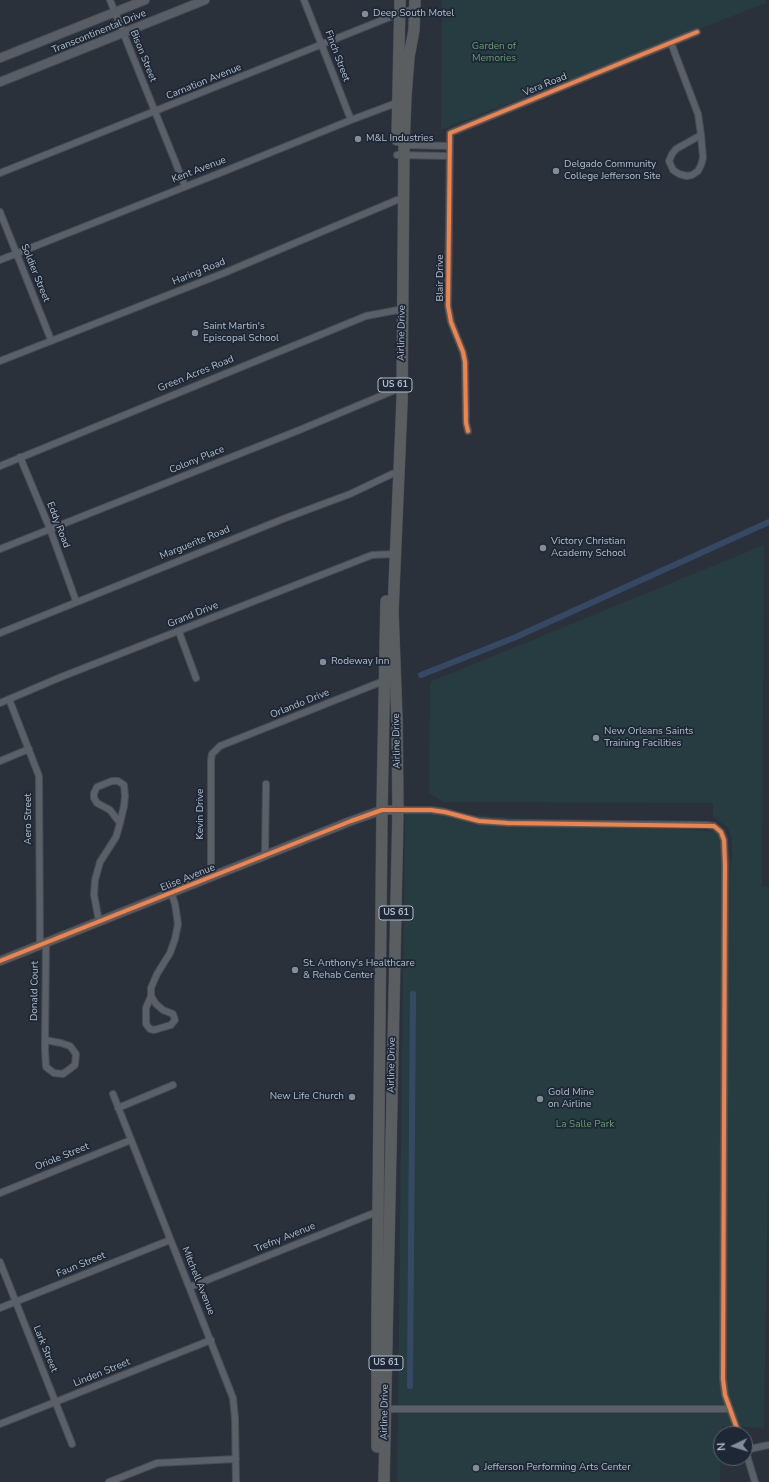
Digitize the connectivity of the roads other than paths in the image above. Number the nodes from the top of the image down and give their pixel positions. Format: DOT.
graph roads {
  1 [pos="110,0"];
  2 [pos="145,0"];
  3 [pos="205,0"];
  4 [pos="304,0"];
  5 [pos="400,0"];
  6 [pos="415,4"];
  7 [pos="115,12"];
  8 [pos="400,13"];
  9 [pos="697,32"];
  10 [pos="123,33"];
  11 [pos="671,43"];
  12 [pos="322,45"];
  13 [pos="0,58"];
  14 [pos="0,82"];
  15 [pos="402,102"];
  16 [pos="155,112"];
  17 [pos="351,120"];
  18 [pos="701,135"];
  19 [pos="449,146"];
  20 [pos="400,150"];
  21 [pos="449,156"];
  22 [pos="0,173"];
  23 [pos="185,186"];
  24 [pos="400,200"];
  25 [pos="0,212"];
  26 [pos="17,253"];
  27 [pos="0,260"];
  28 [pos="399,309"];
  29 [pos="51,340"];
  30 [pos="0,361"];
  31 [pos="398,390"];
  32 [pos="468,432"];
  33 [pos="20,457"];
  34 [pos="0,466"];
  35 [pos="395,474"];
  36 [pos="50,529"];
  37 [pos="0,549"];
  38 [pos="392,554"];
  39 [pos="76,601"];
  40 [pos="0,632"];
  41 [pos="179,632"];
  42 [pos="196,678"];
  43 [pos="396,678"];
  44 [pos="384,681"];
  45 [pos="9,699"];
  46 [pos="0,703"];
  47 [pos="29,749"];
  48 [pos="214,752"];
  49 [pos="0,761"];
  50 [pos="266,784"];
  51 [pos="382,810"];
  52 [pos="398,810"];
  53 [pos="120,823"];
  54 [pos="265,856"];
  55 [pos="211,877"];
  56 [pos="171,892"];
  57 [pos="99,922"];
  58 [pos="43,944"];
  59 [pos="0,961"];
  60 [pos="381,976"];
  61 [pos="394,977"];
  62 [pos="151,996"];
  63 [pos="45,1040"];
  64 [pos="172,1085"];
  65 [pos="113,1094"];
  66 [pos="118,1108"];
  67 [pos="131,1140"];
  68 [pos="0,1193"];
  69 [pos="383,1211"];
  70 [pos="170,1240"];
  71 [pos="0,1262"];
  72 [pos="190,1288"];
  73 [pos="16,1302"];
  74 [pos="0,1308"];
  75 [pos="211,1340"];
  76 [pos="56,1402"];
  77 [pos="381,1409"];
  78 [pos="730,1409"];
  79 [pos="0,1424"];
  80 [pos="736,1426"];
  81 [pos="72,1444"];
  82 [pos="769,1445"];
  83 [pos="753,1448"];
  84 [pos="236,1459"];
  85 [pos="750,1466"];
  86 [pos="109,1482"];
  87 [pos="236,1482"];
  88 [pos="377,1482"];
  89 [pos="384,1482"];
  90 [pos="755,1482"];
  1 -- 7 [label="street, Bison Street"];
  2 -- 7 [label="street, Transcontinental Drive"];
  3 -- 10 [label="street, Transcontinental Drive"];
  4 -- 12 [label="street, Finch Street"];
  5 -- 8 [label="highway, Airline Drive / US 61"];
  6 -- 8 [label="street, Carnation Avenue"];
  6 -- 15 [label="highway, Airline Drive / US 61"];
  7 -- 10 [label="street, Bison Street"];
  7 -- 13 [label="street, Transcontinental Drive"];
  8 -- 12 [label="street, Carnation Avenue"];
  8 -- 15 [label="highway, Airline Drive / US 61"];
  9 -- 11 [label="street"];
  10 -- 14 [label="street, Transcontinental Drive"];
  10 -- 16 [label="street, Bison Street"];
  11 -- 18 [label="street"];
  11 -- 19 [label="street, Vera Road"];
  12 -- 16 [label="street, Carnation Avenue"];
  12 -- 17 [label="street, Finch Street"];
  15 -- 17 [label="street, Kent Avenue"];
  15 -- 20 [label="highway, Airline Drive / US 61"];
  16 -- 22 [label="street, Carnation Avenue"];
  16 -- 23 [label="street, Bison Street"];
  17 -- 23 [label="street, Kent Avenue"];
  18 -- 18 [label="street"];
  19 -- 20 [label="street"];
  19 -- 21 [label="street, Blair Drive"];
  20 -- 21 [label="street"];
  20 -- 24 [label="highway, Airline Drive / US 61"];
  21 -- 32 [label="street, Blair Drive"];
  23 -- 26 [label="street, Kent Avenue"];
  24 -- 28 [label="highway, Airline Drive / US 61"];
  24 -- 29 [label="street, Haring Road"];
  25 -- 26 [label="street, Soldier Street"];
  26 -- 27 [label="street, Kent Avenue"];
  26 -- 29 [label="street, Soldier Street"];
  28 -- 31 [label="highway, Airline Drive / US 61"];
  28 -- 33 [label="street, Green Acres Road"];
  29 -- 30 [label="street, Haring Road"];
  31 -- 35 [label="highway, Airline Drive / US 61"];
  31 -- 36 [label="street, Colony Place"];
  33 -- 34 [label="street, Green Acres Road"];
  33 -- 36 [label="street, Eddy Road"];
  35 -- 38 [label="highway, Airline Drive / US 61"];
  35 -- 39 [label="street, Marguerite Road"];
  36 -- 37 [label="street, Colony Place"];
  36 -- 39 [label="street, Eddy Road"];
  38 -- 41 [label="street, Grand Drive"];
  38 -- 43 [label="highway, Airline Drive / US 61"];
  38 -- 44 [label="highway, Airline Drive / US 61"];
  39 -- 40 [label="street, Marguerite Road"];
  41 -- 42 [label="street"];
  41 -- 45 [label="street, Grand Drive"];
  43 -- 44 [label="street, Orlando Drive"];
  43 -- 52 [label="highway, Airline Drive / US 61"];
  44 -- 48 [label="street, Orlando Drive"];
  44 -- 51 [label="highway, Airline Drive / US 61"];
  45 -- 46 [label="street, Grand Drive"];
  45 -- 47 [label="street, Aero Street"];
  47 -- 49 [label="street"];
  47 -- 58 [label="street, Aero Street"];
  48 -- 55 [label="street, Kevin Drive"];
  50 -- 54 [label="street"];
  51 -- 52 [label="street, Elise Avenue"];
  51 -- 54 [label="street, Elise Avenue"];
  51 -- 60 [label="highway, Airline Drive / US 61"];
  52 -- 61 [label="highway, Airline Drive / US 61"];
  52 -- 78 [label="street"];
  53 -- 53 [label="street"];
  53 -- 57 [label="street"];
  54 -- 55 [label="street, Elise Avenue"];
  55 -- 56 [label="street, Elise Avenue"];
  56 -- 57 [label="street, Elise Avenue"];
  56 -- 62 [label="street"];
  57 -- 58 [label="street, Elise Avenue"];
  58 -- 59 [label="street, Elise Avenue"];
  58 -- 63 [label="street, Donald Court"];
  60 -- 61 [label="highway"];
  60 -- 69 [label="highway, Airline Drive / US 61"];
  61 -- 69 [label="highway, Airline Drive / US 61"];
  62 -- 62 [label="street"];
  63 -- 63 [label="street, Donald Court"];
  64 -- 66 [label="street"];
  65 -- 66 [label="street, Mitchell Avenue"];
  66 -- 67 [label="street, Mitchell Avenue"];
  67 -- 68 [label="street, Oriole Street"];
  67 -- 70 [label="street, Mitchell Avenue"];
  69 -- 72 [label="street, Trefny Avenue"];
  69 -- 77 [label="highway, Airline Drive / US 61"];
  70 -- 72 [label="street, Mitchell Avenue"];
  70 -- 73 [label="street, Faun Street"];
  71 -- 73 [label="street, Lark Street"];
  72 -- 75 [label="street, Mitchell Avenue"];
  73 -- 74 [label="street, Faun Street"];
  73 -- 76 [label="street, Lark Street"];
  75 -- 76 [label="street, Linden Street"];
  75 -- 84 [label="street, Mitchell Avenue"];
  76 -- 79 [label="street, Linden Street"];
  76 -- 81 [label="street, Lark Street"];
  77 -- 78 [label="street"];
  77 -- 88 [label="highway, Airline Drive / US 61"];
  77 -- 89 [label="highway, Airline Drive / US 61"];
  78 -- 80 [label="street"];
  82 -- 83 [label="street"];
  84 -- 86 [label="street"];
  84 -- 87 [label="street, Mitchell Avenue"];
  85 -- 90 [label="street"];
}
